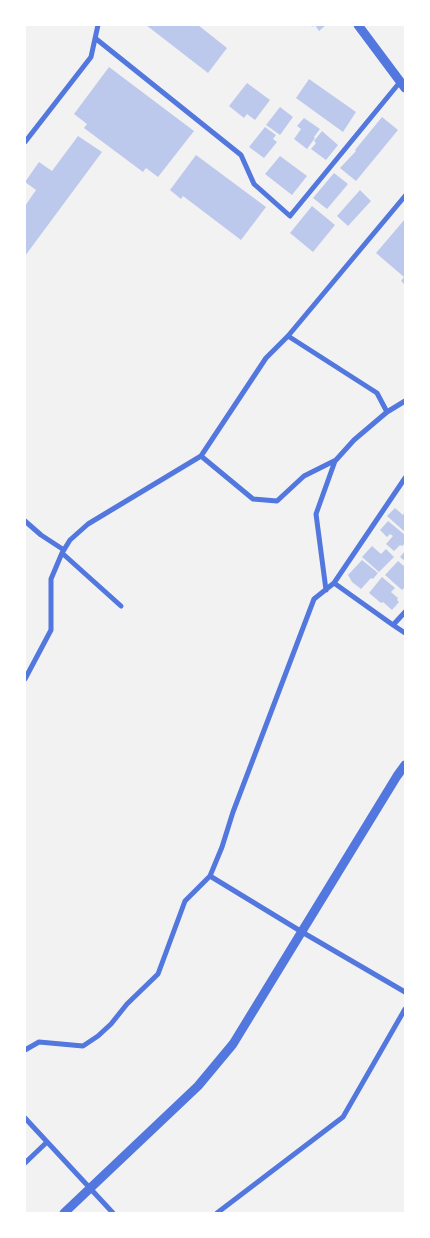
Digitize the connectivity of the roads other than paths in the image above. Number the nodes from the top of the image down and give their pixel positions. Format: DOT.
graph roads {
  1 [pos="98,25"];
  2 [pos="358,25"];
  3 [pos="95,38"];
  4 [pos="403,85"];
  5 [pos="25,142"];
  6 [pos="405,196"];
  7 [pos="288,336"];
  8 [pos="405,401"];
  9 [pos="387,412"];
  10 [pos="201,456"];
  11 [pos="336,460"];
  12 [pos="405,478"];
  13 [pos="25,521"];
  14 [pos="63,551"];
  15 [pos="334,583"];
  16 [pos="326,590"];
  17 [pos="121,606"];
  18 [pos="405,612"];
  19 [pos="393,625"];
  20 [pos="405,634"];
  21 [pos="25,679"];
  22 [pos="405,765"];
  23 [pos="210,876"];
  24 [pos="302,932"];
  25 [pos="405,992"];
  26 [pos="405,1009"];
  27 [pos="25,1050"];
  28 [pos="25,1118"];
  29 [pos="47,1142"];
  30 [pos="25,1163"];
  31 [pos="91,1188"];
  32 [pos="64,1213"];
  33 [pos="114,1213"];
  34 [pos="217,1213"];
  1 -- 3 [label="street"];
  2 -- 4 [label="street"];
  3 -- 4 [label="street"];
  3 -- 5 [label="street"];
  6 -- 7 [label="street"];
  7 -- 9 [label="street"];
  7 -- 10 [label="street"];
  8 -- 9 [label="street"];
  9 -- 11 [label="street"];
  10 -- 11 [label="street"];
  10 -- 14 [label="street"];
  11 -- 16 [label="street"];
  12 -- 15 [label="street"];
  13 -- 14 [label="street"];
  14 -- 17 [label="street"];
  14 -- 21 [label="street"];
  15 -- 16 [label="street"];
  15 -- 19 [label="street"];
  16 -- 23 [label="street"];
  18 -- 19 [label="street"];
  19 -- 20 [label="street"];
  22 -- 24 [label="street"];
  23 -- 24 [label="street"];
  23 -- 27 [label="street"];
  24 -- 25 [label="street"];
  24 -- 31 [label="street"];
  26 -- 34 [label="street"];
  28 -- 29 [label="street"];
  29 -- 30 [label="street"];
  29 -- 31 [label="street"];
  31 -- 32 [label="street"];
  31 -- 33 [label="street"];
}
